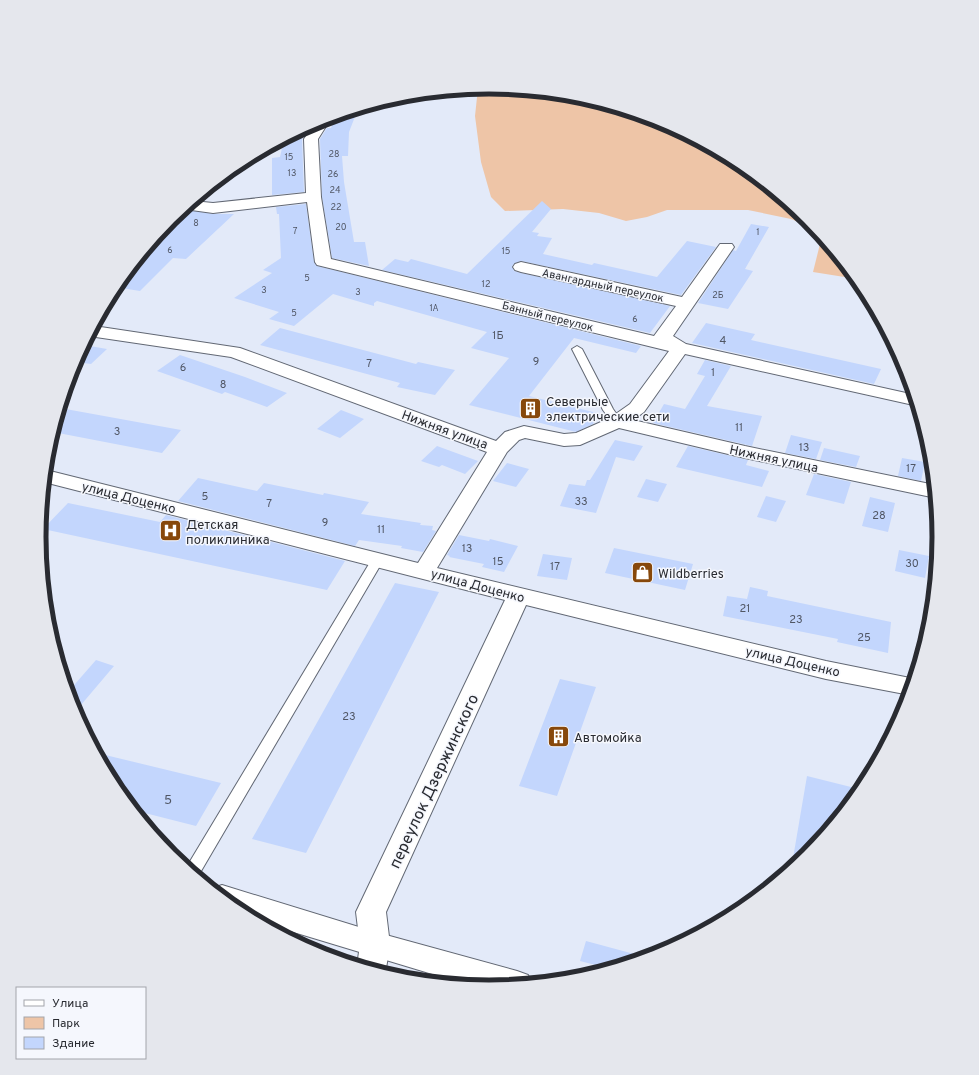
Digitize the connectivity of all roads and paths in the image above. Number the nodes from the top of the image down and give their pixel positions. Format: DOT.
graph roads {
  1 [pos="317,129"];
  2 [pos="314,197"];
  3 [pos="195,206"];
  4 [pos="726,247"];
  5 [pos="521,267"];
  6 [pos="685,303"];
  7 [pos="97,332"];
  8 [pos="680,348"];
  9 [pos="577,349"];
  10 [pos="911,400"];
  11 [pos="618,422"];
  12 [pos="499,449"];
  13 [pos="50,477"];
  14 [pos="930,491"];
  15 [pos="378,559"];
  16 [pos="424,571"];
  17 [pos="519,596"];
  18 [pos="907,686"];
  19 [pos="195,869"];
  20 [pos="244,907"];
  21 [pos="374,958"];
  22 [pos="495,981"];
  1 -- 2 [label="street, Банный переулок"];
  2 -- 3 [label="street"];
  2 -- 8 [label="street, Банный переулок"];
  4 -- 6 [label="street"];
  5 -- 6 [label="street, Авангардный переулок"];
  6 -- 8 [label="street"];
  7 -- 12 [label="street, Нижняя улица"];
  8 -- 10 [label="street, Банный переулок"];
  8 -- 11 [label="street"];
  9 -- 11 [label="lane"];
  11 -- 12 [label="street, Нижняя улица"];
  11 -- 14 [label="street, Нижняя улица"];
  12 -- 16 [label="street"];
  13 -- 15 [label="street, улица Доценко"];
  15 -- 16 [label="street, улица Доценко"];
  15 -- 19 [label="lane"];
  16 -- 17 [label="street, улица Доценко"];
  17 -- 18 [label="street, улица Доценко"];
  17 -- 21 [label="street, переулок Дзержинского"];
  20 -- 21 [label="street"];
  21 -- 22 [label="street"];
}
